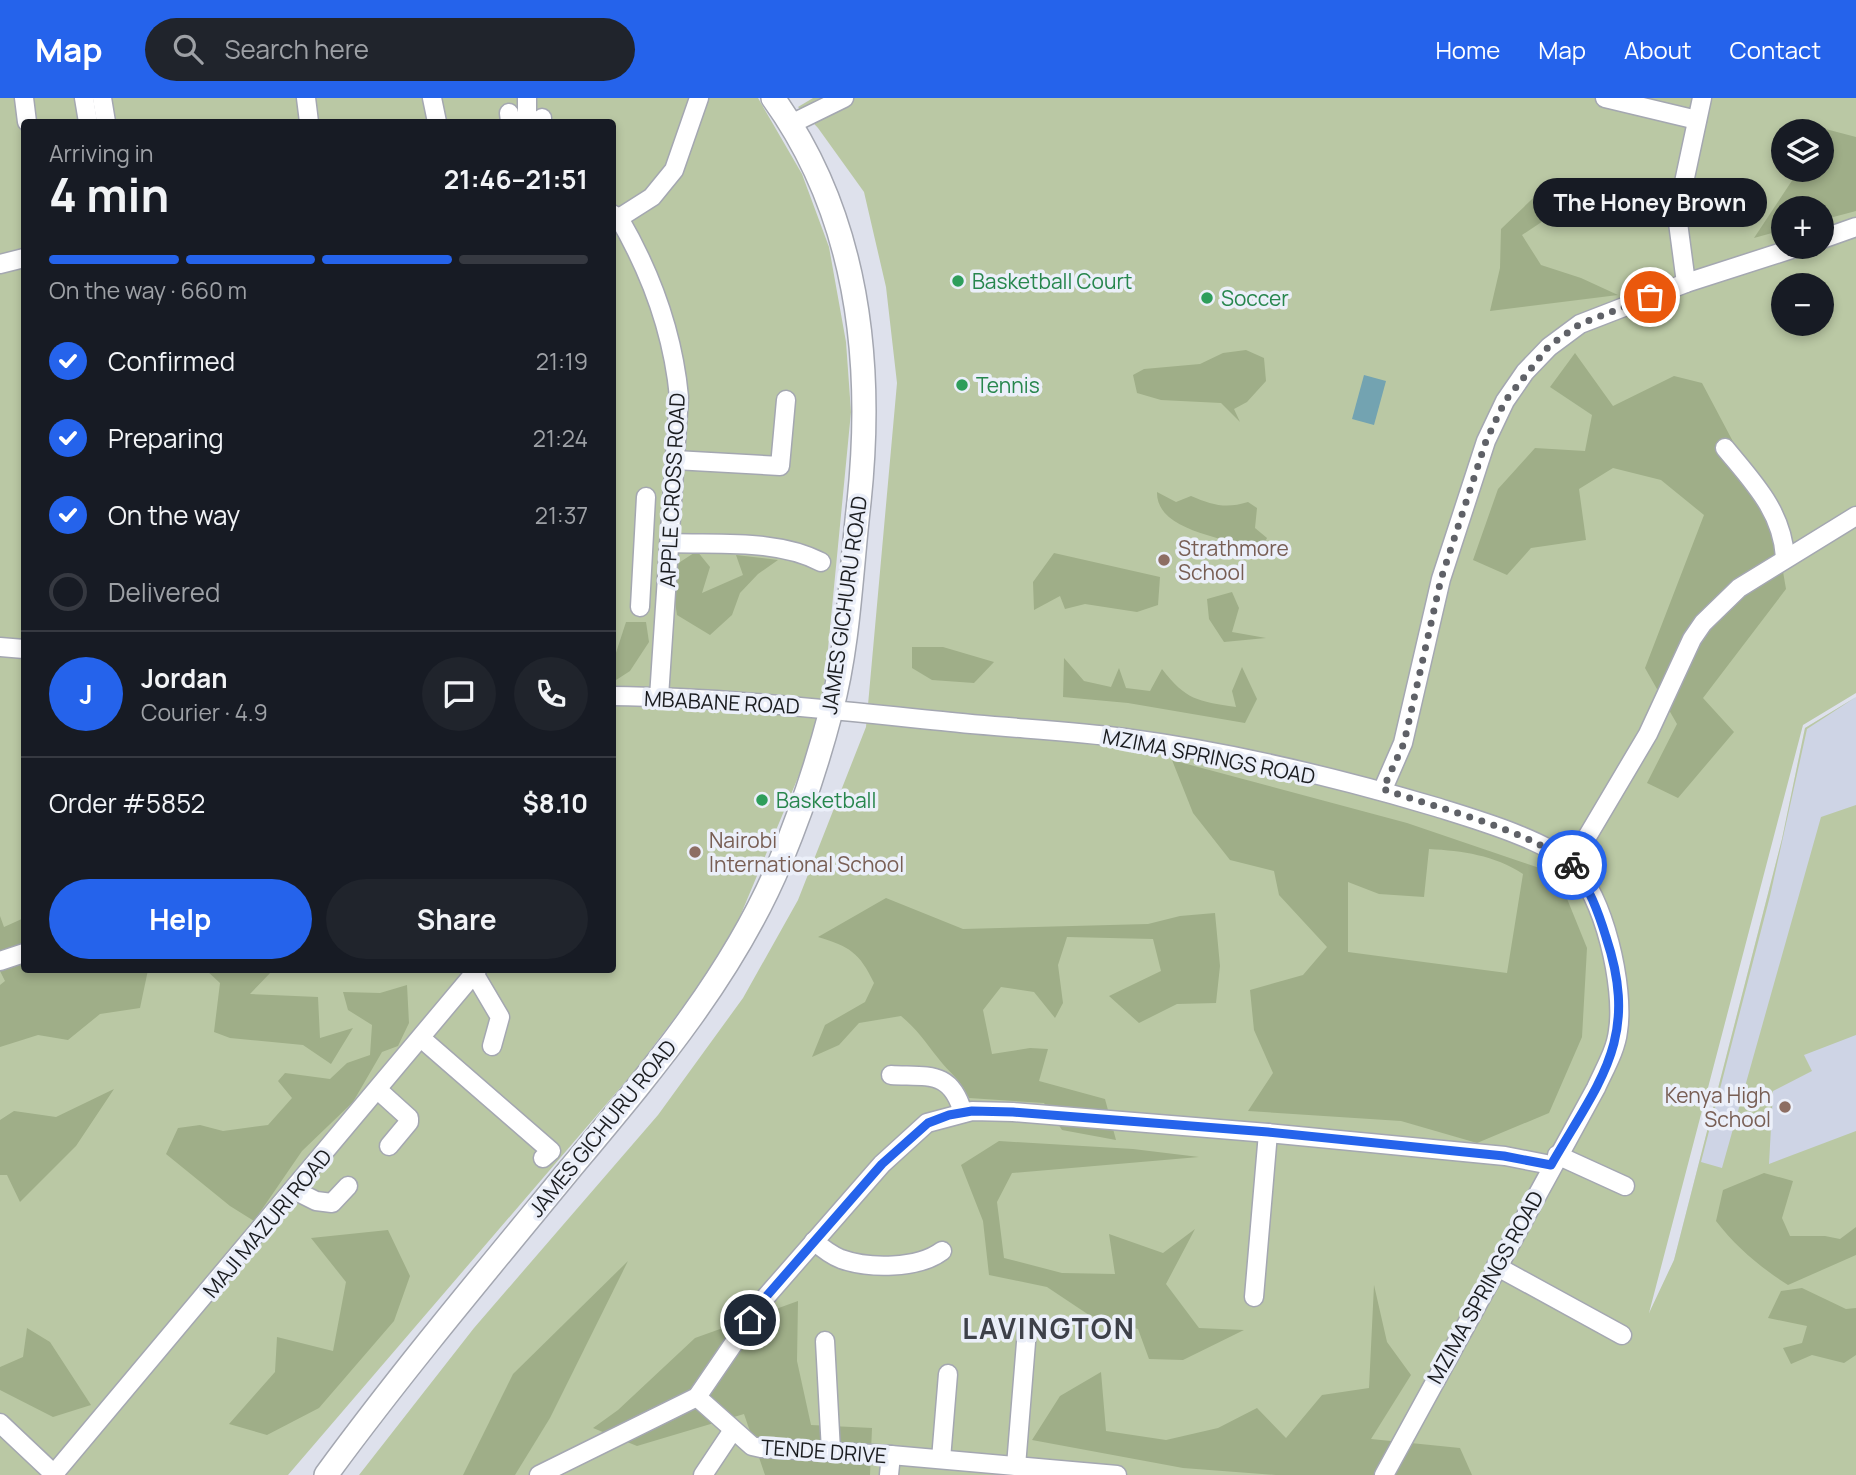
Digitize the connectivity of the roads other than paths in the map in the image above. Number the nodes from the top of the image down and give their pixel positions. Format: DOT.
graph roads {
  1 [pos="24,98"];
  2 [pos="84,98"];
  3 [pos="102,98"];
  4 [pos="306,98"];
  5 [pos="432,98"];
  6 [pos="527,98"];
  7 [pos="699,98"];
  8 [pos="772,98"];
  9 [pos="844,98"];
  10 [pos="1605,98"];
  11 [pos="1702,98"];
  12 [pos="27,119"];
  13 [pos="88,119"];
  14 [pos="106,119"];
  15 [pos="309,119"];
  16 [pos="436,119"];
  17 [pos="536,119"];
  18 [pos="1697,120"];
  19 [pos="792,124"];
  20 [pos="616,216"];
  21 [pos="1856,227"];
  22 [pos="1834,235"];
  23 [pos="1771,256"];
  24 [pos="21,259"];
  25 [pos="0,264"];
  26 [pos="1686,283"];
  27 [pos="786,400"];
  28 [pos="1725,448"];
  29 [pos="675,460"];
  30 [pos="646,497"];
  31 [pos="1856,516"];
  32 [pos="670,543"];
  33 [pos="1785,557"];
  34 [pos="821,562"];
  35 [pos="641,574"];
  36 [pos="668,575"];
  37 [pos="640,607"];
  38 [pos="0,647"];
  39 [pos="21,649"];
  40 [pos="616,696"];
  41 [pos="659,697"];
  42 [pos="832,708"];
  43 [pos="1383,789"];
  44 [pos="1572,864"];
  45 [pos="21,954"];
  46 [pos="0,961"];
  47 [pos="474,973"];
  48 [pos="477,973"];
  49 [pos="421,1038"];
  50 [pos="492,1046"];
  51 [pos="891,1075"];
  52 [pos="378,1090"];
  53 [pos="964,1113"];
  54 [pos="1268,1132"];
  55 [pos="389,1146"];
  56 [pos="543,1158"];
  57 [pos="1554,1160"];
  58 [pos="348,1186"];
  59 [pos="1625,1186"];
  60 [pos="294,1190"];
  61 [pos="814,1241"];
  62 [pos="942,1251"];
  63 [pos="1496,1266"];
  64 [pos="1254,1297"];
  65 [pos="1027,1330"];
  66 [pos="1622,1335"];
  67 [pos="825,1341"];
  68 [pos="948,1374"];
  69 [pos="697,1397"];
  70 [pos="0,1423"];
  71 [pos="733,1430"];
  72 [pos="831,1451"];
  73 [pos="891,1455"];
  74 [pos="941,1459"];
  75 [pos="1016,1466"];
  76 [pos="54,1475"];
  77 [pos="326,1475"];
  78 [pos="540,1475"];
  79 [pos="703,1475"];
  80 [pos="889,1475"];
  81 [pos="1117,1475"];
  82 [pos="1384,1475"];
  1 -- 12 [label="street"];
  2 -- 13 [label="street"];
  3 -- 14 [label="street"];
  4 -- 15 [label="street"];
  5 -- 16 [label="street"];
  6 -- 17 [label="street"];
  7 -- 20 [label="street"];
  8 -- 19 [label="main road, JAMES GICHURU ROAD"];
  9 -- 19 [label="street"];
  10 -- 18 [label="street"];
  11 -- 18 [label="street"];
  18 -- 26 [label="street"];
  19 -- 42 [label="main road, JAMES GICHURU ROAD"];
  20 -- 29 [label="street, APPLE CROSS ROAD"];
  21 -- 22 [label="street"];
  23 -- 26 [label="street"];
  24 -- 25 [label="street"];
  26 -- 43 [label="street"];
  27 -- 29 [label="street"];
  28 -- 33 [label="street"];
  29 -- 32 [label="street, APPLE CROSS ROAD"];
  30 -- 35 [label="street"];
  31 -- 33 [label="street"];
  32 -- 34 [label="street"];
  32 -- 36 [label="street, APPLE CROSS ROAD"];
  33 -- 44 [label="street"];
  35 -- 36 [label="street"];
  35 -- 37 [label="street"];
  36 -- 41 [label="street, APPLE CROSS ROAD"];
  38 -- 39 [label="street"];
  40 -- 41 [label="street, MBABANE ROAD"];
  41 -- 42 [label="street, MBABANE ROAD"];
  42 -- 43 [label="street, MZIMA SPRINGS ROAD"];
  42 -- 77 [label="main road, JAMES GICHURU ROAD"];
  43 -- 44 [label="street, MZIMA SPRINGS ROAD"];
  44 -- 57 [label="street, MZIMA SPRINGS ROAD"];
  45 -- 46 [label="street"];
  47 -- 49 [label="street, MAJI MAZURI ROAD"];
  48 -- 50 [label="street"];
  49 -- 52 [label="street, MAJI MAZURI ROAD"];
  49 -- 56 [label="street"];
  51 -- 53 [label="street"];
  52 -- 55 [label="street"];
  52 -- 60 [label="street, MAJI MAZURI ROAD"];
  53 -- 54 [label="street"];
  53 -- 61 [label="street"];
  54 -- 57 [label="street"];
  54 -- 64 [label="street"];
  57 -- 59 [label="street"];
  57 -- 63 [label="street, MZIMA SPRINGS ROAD"];
  58 -- 60 [label="street"];
  60 -- 76 [label="street, MAJI MAZURI ROAD"];
  61 -- 62 [label="street"];
  61 -- 69 [label="street"];
  63 -- 66 [label="street"];
  63 -- 82 [label="street, MZIMA SPRINGS ROAD"];
  65 -- 75 [label="street"];
  67 -- 72 [label="street"];
  68 -- 74 [label="street"];
  69 -- 71 [label="street, TENDE DRIVE"];
  69 -- 78 [label="street"];
  70 -- 76 [label="street"];
  71 -- 72 [label="street, TENDE DRIVE"];
  71 -- 79 [label="street"];
  72 -- 73 [label="street, TENDE DRIVE"];
  73 -- 74 [label="street, TENDE DRIVE"];
  73 -- 80 [label="street"];
  74 -- 75 [label="street, TENDE DRIVE"];
  75 -- 81 [label="street, TENDE DRIVE"];
}
